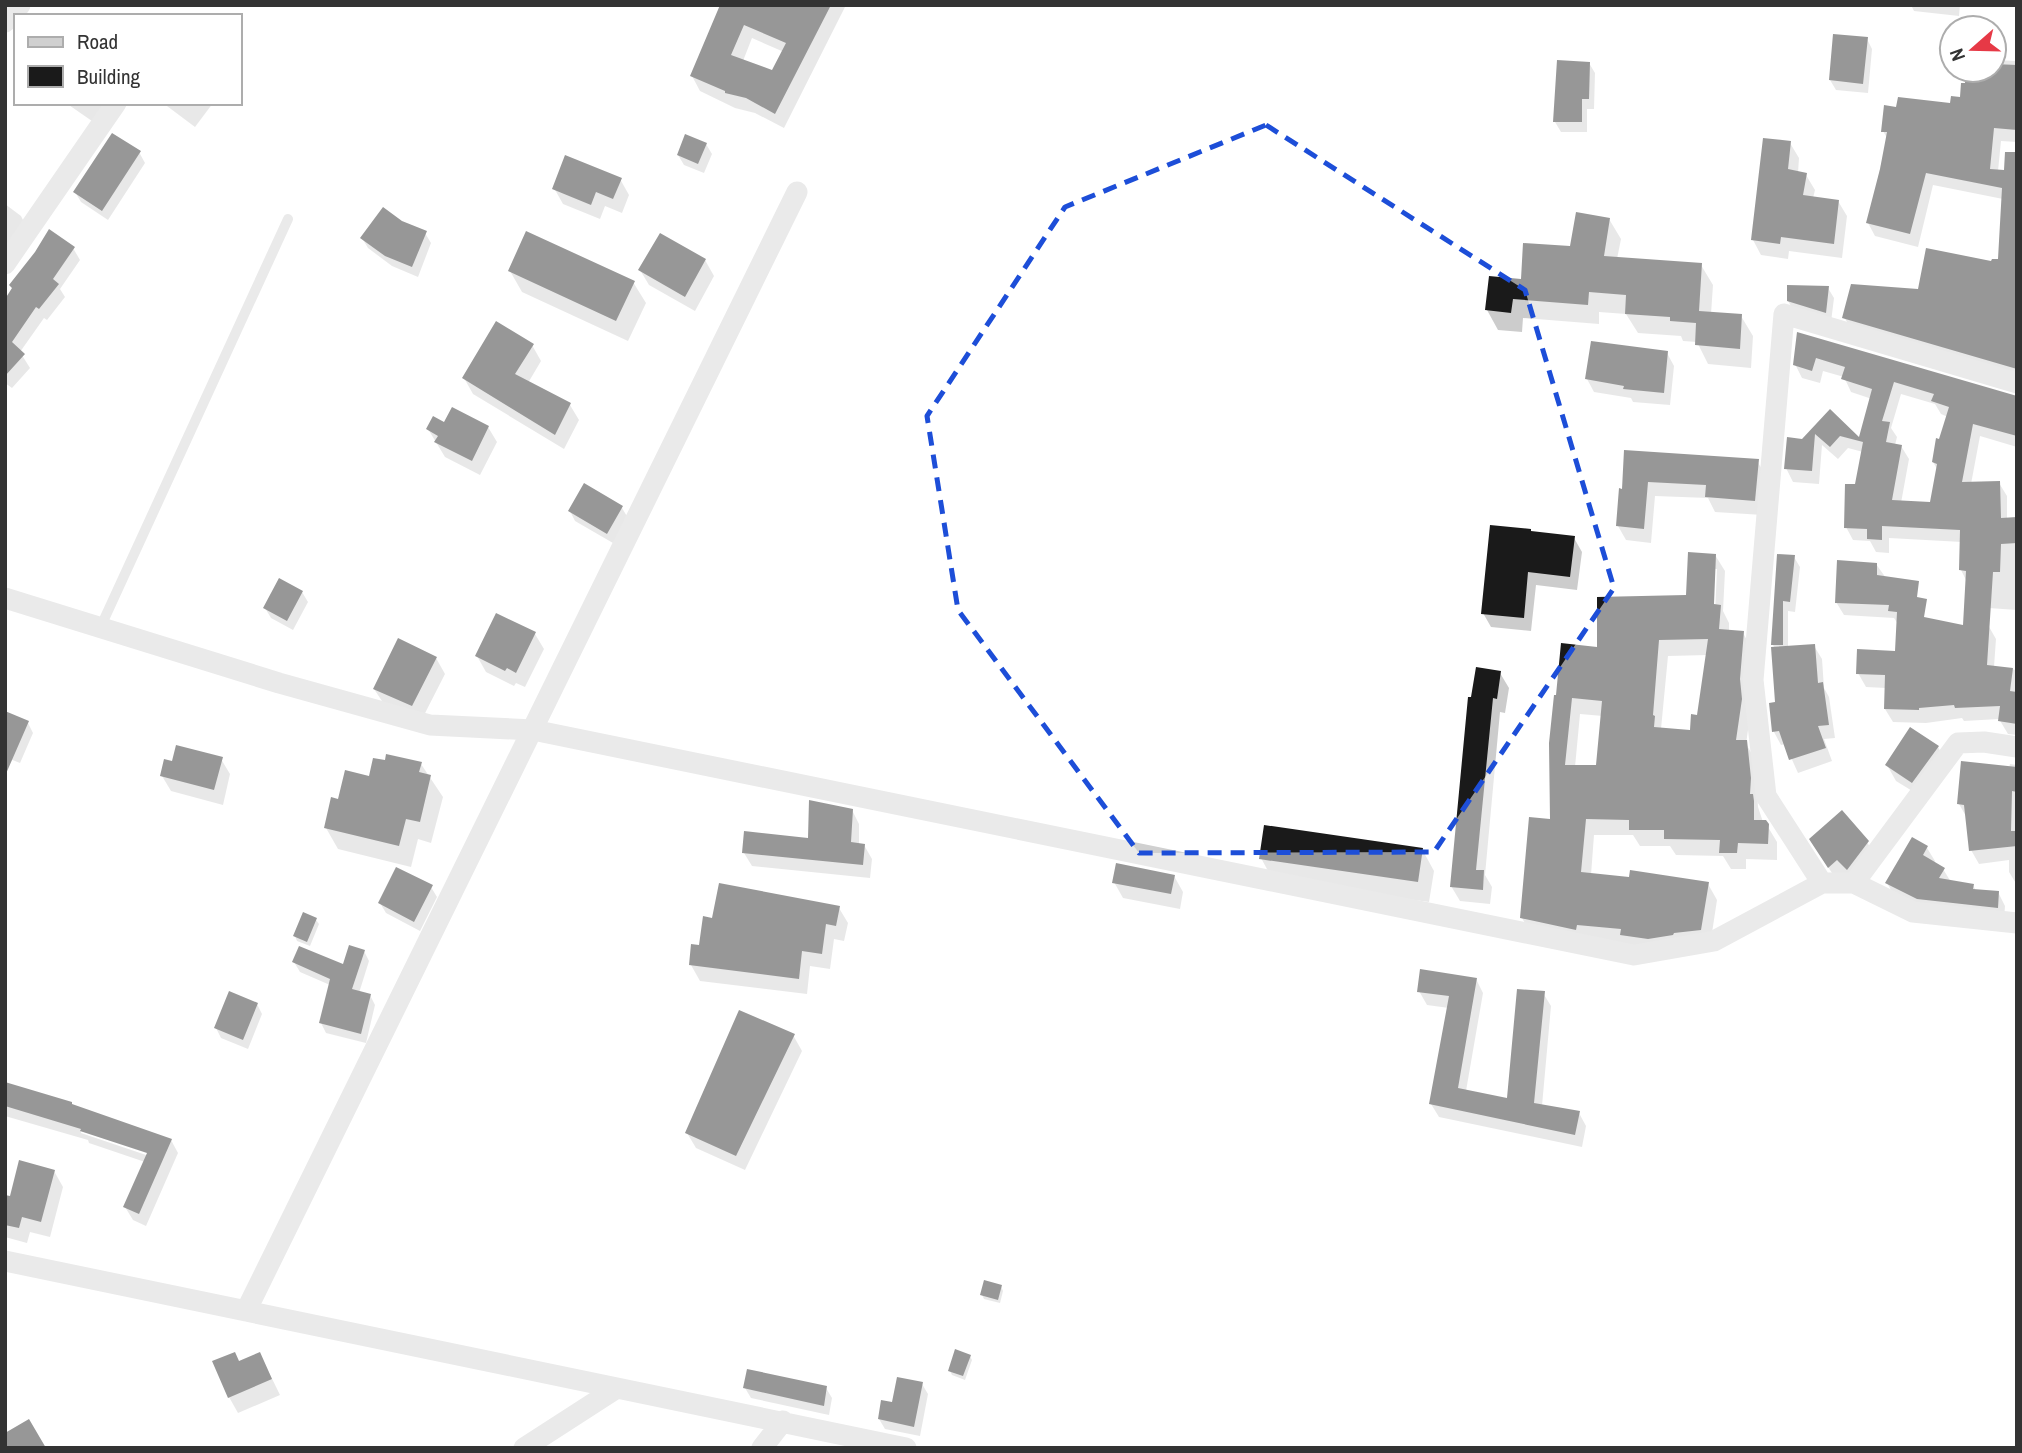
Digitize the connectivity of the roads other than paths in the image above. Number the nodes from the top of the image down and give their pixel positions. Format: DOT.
graph roads {
  1 [pos="20,5"];
  2 [pos="5,22"];
  3 [pos="115,105"];
  4 [pos="797,192"];
  5 [pos="288,219"];
  6 [pos="5,264"];
  7 [pos="2017,383"];
  8 [pos="5,598"];
  9 [pos="101,626"];
  10 [pos="533,730"];
  11 [pos="2017,747"];
  12 [pos="1822,883"];
  13 [pos="1854,883"];
  14 [pos="2017,923"];
  15 [pos="5,1261"];
  16 [pos="246,1311"];
  17 [pos="617,1388"];
  18 [pos="783,1421"];
  19 [pos="524,1448"];
  20 [pos="762,1448"];
  21 [pos="906,1448"];
  1 -- 2 [label="street"];
  3 -- 6 [label="street"];
  4 -- 10 [label="street"];
  5 -- 9 [label="lane"];
  7 -- 12 [label="street"];
  8 -- 9 [label="street"];
  9 -- 10 [label="street"];
  10 -- 12 [label="street"];
  10 -- 16 [label="street"];
  11 -- 13 [label="street"];
  12 -- 13 [label="street"];
  13 -- 14 [label="street"];
  15 -- 16 [label="street"];
  16 -- 17 [label="street"];
  17 -- 18 [label="street"];
  17 -- 19 [label="street"];
  18 -- 20 [label="street"];
  18 -- 21 [label="street"];
}
